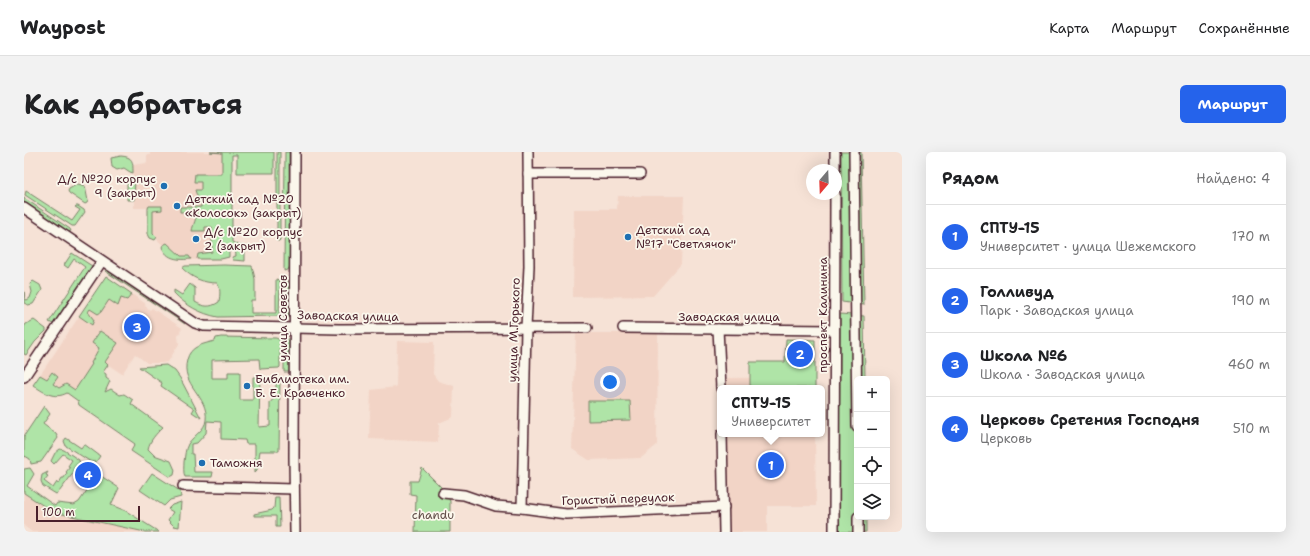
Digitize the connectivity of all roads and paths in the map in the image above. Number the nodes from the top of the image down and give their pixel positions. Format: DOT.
graph roads {
  1 [pos="295,152"];
  2 [pos="528,152"];
  3 [pos="835,152"];
  4 [pos="854,152"];
  5 [pos="835,164"];
  6 [pos="528,174"];
  7 [pos="640,174"];
  8 [pos="835,200"];
  9 [pos="24,208"];
  10 [pos="102,261"];
  11 [pos="295,327"];
  12 [pos="526,328"];
  13 [pos="587,328"];
  14 [pos="623,328"];
  15 [pos="718,328"];
  16 [pos="834,330"];
  17 [pos="24,377"];
  18 [pos="720,385"];
  19 [pos="857,412"];
  20 [pos="722,437"];
  21 [pos="183,486"];
  22 [pos="294,489"];
  23 [pos="443,493"];
  24 [pos="724,507"];
  25 [pos="522,508"];
  26 [pos="858,520"];
  27 [pos="295,532"];
  28 [pos="724,532"];
  29 [pos="834,532"];
  30 [pos="858,532"];
  1 -- 11 [label="street, улица Советов"];
  2 -- 6 [label="street, улица М.Горького"];
  3 -- 5 [label="street"];
  4 -- 19 [label="street"];
  6 -- 7 [label="street"];
  6 -- 12 [label="street, улица М.Горького"];
  8 -- 16 [label="street, проспект Калинина"];
  9 -- 10 [label="street, Заводская улица"];
  10 -- 11 [label="street, Заводская улица"];
  10 -- 17 [label="street"];
  11 -- 12 [label="street, Заводская улица"];
  11 -- 22 [label="street, улица Советов"];
  12 -- 13 [label="street, Заводская улица"];
  12 -- 25 [label="street, улица М.Горького"];
  14 -- 15 [label="street, Заводская улица"];
  15 -- 16 [label="street, Заводская улица"];
  15 -- 18 [label="street"];
  16 -- 29 [label="street, проспект Калинина"];
  20 -- 24 [label="street"];
  21 -- 22 [label="street"];
  22 -- 27 [label="street, улица Советов"];
  23 -- 25 [label="street, Гористый переулок"];
  24 -- 25 [label="street, Гористый переулок"];
  24 -- 28 [label="street"];
  26 -- 30 [label="street"];
}
